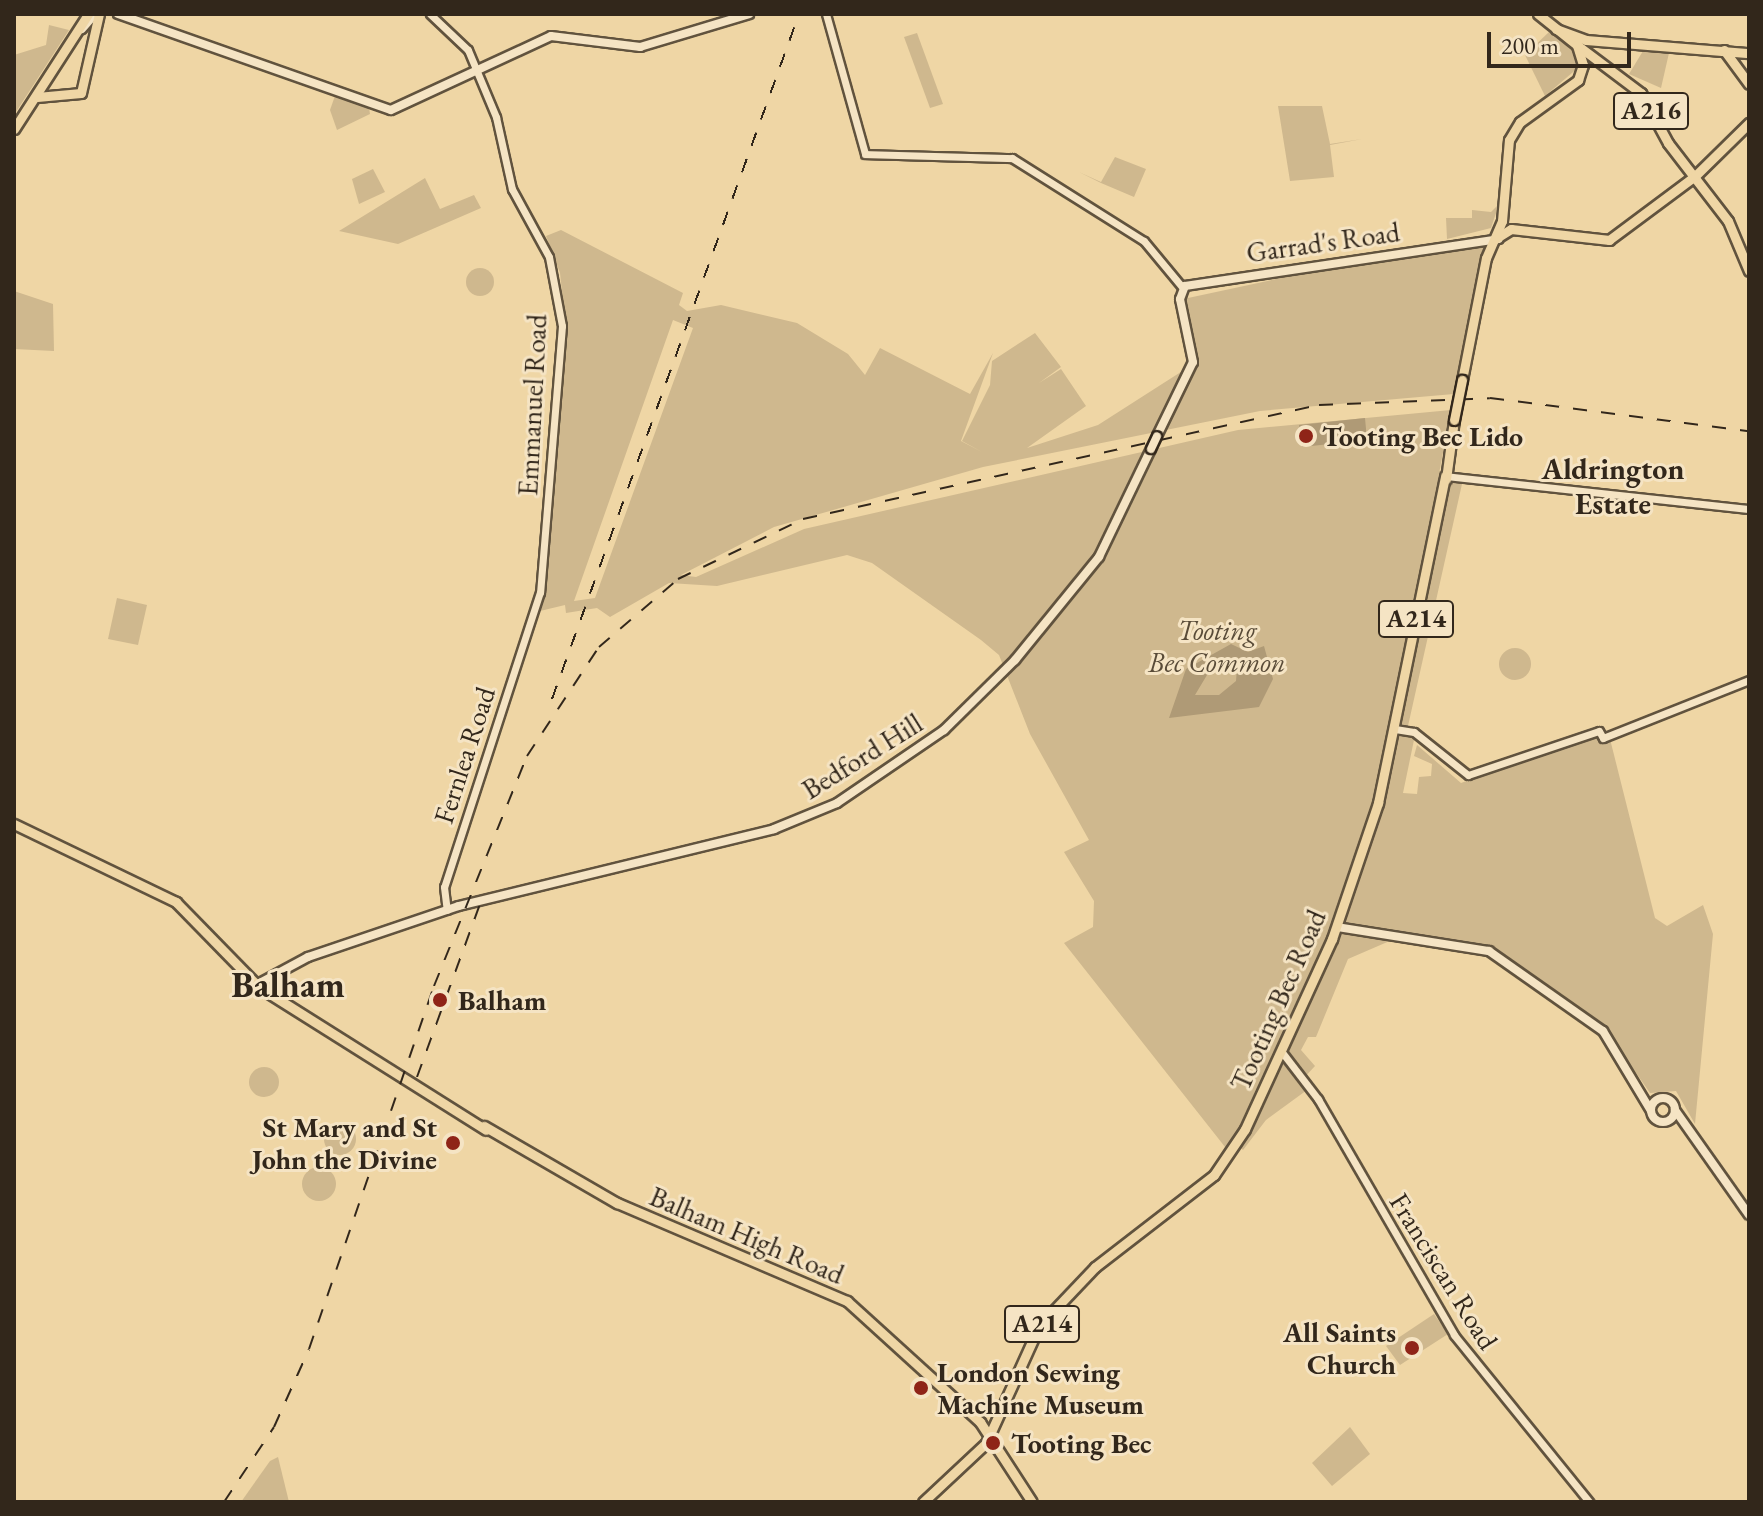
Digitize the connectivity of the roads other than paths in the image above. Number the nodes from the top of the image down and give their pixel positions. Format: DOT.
graph roads {
  1 [pos="88,14"];
  2 [pos="97,14"];
  3 [pos="118,14"];
  4 [pos="430,14"];
  5 [pos="826,14"];
  6 [pos="1538,14"];
  7 [pos="745,16"];
  8 [pos="79,33"];
  9 [pos="1582,42"];
  10 [pos="1724,52"];
  11 [pos="1746,57"];
  12 [pos="1594,60"];
  13 [pos="1735,69"];
  14 [pos="1583,71"];
  15 [pos="474,72"];
  16 [pos="49,75"];
  17 [pos="1749,84"];
  18 [pos="58,95"];
  19 [pos="34,99"];
  20 [pos="1749,123"];
  21 [pos="14,129"];
  22 [pos="1695,176"];
  23 [pos="1502,221"];
  24 [pos="1509,230"];
  25 [pos="1494,241"];
  26 [pos="1749,271"];
  27 [pos="1183,288"];
  28 [pos="1445,476"];
  29 [pos="1749,509"];
  30 [pos="535,615"];
  31 [pos="1749,680"];
  32 [pos="1395,729"];
  33 [pos="14,824"];
  34 [pos="447,910"];
  35 [pos="1337,927"];
  36 [pos="256,985"];
  37 [pos="1281,1051"];
  38 [pos="1651,1104"];
  39 [pos="1675,1110"];
  40 [pos="1670,1120"];
  41 [pos="1684,1125"];
  42 [pos="1749,1215"];
  43 [pos="990,1437"];
  44 [pos="923,1502"];
  45 [pos="1032,1502"];
  46 [pos="1589,1502"];
  1 -- 8 [label="main road"];
  2 -- 8 [label="main road"];
  2 -- 18 [label="main road"];
  3 -- 15 [label="main road"];
  4 -- 15 [label="street, Emmanuel Road"];
  5 -- 27 [label="street"];
  6 -- 9 [label="main road"];
  7 -- 15 [label="main road"];
  8 -- 16 [label="main road"];
  9 -- 10 [label="main road"];
  9 -- 12 [label="main road, A216"];
  9 -- 14 [label="main road"];
  10 -- 11 [label="main road"];
  10 -- 13 [label="main road"];
  11 -- 13 [label="main road"];
  12 -- 14 [label="main road, A216"];
  12 -- 22 [label="main road, A216"];
  13 -- 17 [label="main road"];
  14 -- 23 [label="main road, A214"];
  15 -- 30 [label="street, Emmanuel Road"];
  16 -- 18 [label="main road"];
  16 -- 19 [label="main road"];
  18 -- 19 [label="main road"];
  19 -- 21 [label="main road"];
  20 -- 22 [label="main road"];
  22 -- 24 [label="main road"];
  22 -- 26 [label="main road, A216"];
  23 -- 24 [label="main road"];
  23 -- 25 [label="main road, A214"];
  24 -- 25 [label="main road"];
  25 -- 27 [label="main road, Garrad's Road"];
  25 -- 28 [label="main road, Tooting Bec Road / A214, bridge"];
  27 -- 34 [label="main road, Bedford Hill, bridge"];
  28 -- 29 [label="street"];
  28 -- 32 [label="main road, Tooting Bec Road / A214"];
  30 -- 34 [label="street, Fernlea Road"];
  31 -- 32 [label="street"];
  32 -- 35 [label="main road, Tooting Bec Road / A214"];
  33 -- 36 [label="main road, Balham High Road"];
  34 -- 36 [label="main road, Bedford Hill"];
  35 -- 37 [label="main road, Tooting Bec Road / A214"];
  35 -- 38 [label="main road"];
  36 -- 43 [label="main road, Balham High Road"];
  37 -- 43 [label="main road, Tooting Bec Road / A214"];
  37 -- 46 [label="street, Franciscan Road"];
  38 -- 39 [label="main road"];
  38 -- 40 [label="main road"];
  39 -- 40 [label="main road"];
  39 -- 41 [label="main road"];
  40 -- 41 [label="main road"];
  41 -- 42 [label="main road"];
  43 -- 44 [label="main road, A214"];
  43 -- 45 [label="main road, Balham High Road"];
}
